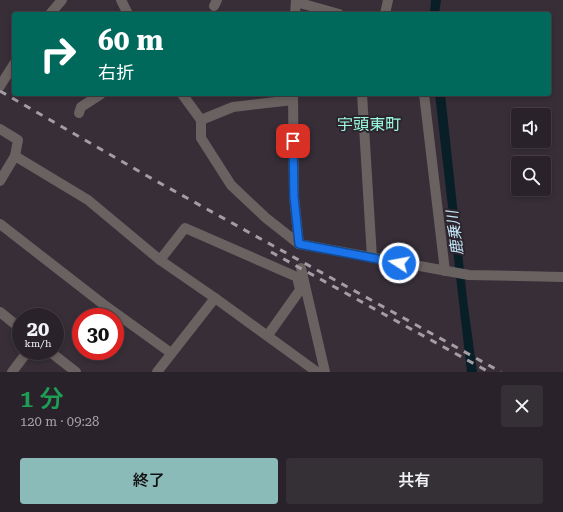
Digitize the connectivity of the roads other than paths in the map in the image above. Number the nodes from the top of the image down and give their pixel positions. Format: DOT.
graph roads {
  1 [pos="62,0"];
  2 [pos="121,0"];
  3 [pos="388,0"];
  4 [pos="296,1"];
  5 [pos="52,12"];
  6 [pos="127,12"];
  7 [pos="295,12"];
  8 [pos="332,12"];
  9 [pos="385,12"];
  10 [pos="12,67"];
  11 [pos="0,86"];
  12 [pos="98,96"];
  13 [pos="183,96"];
  14 [pos="362,96"];
  15 [pos="424,96"];
  16 [pos="293,97"];
  17 [pos="79,113"];
  18 [pos="201,120"];
  19 [pos="0,128"];
  20 [pos="15,156"];
  21 [pos="0,181"];
  22 [pos="0,224"];
  23 [pos="299,244"];
  24 [pos="372,258"];
  25 [pos="160,260"];
  26 [pos="301,268"];
  27 [pos="445,271"];
  28 [pos="563,277"];
  29 [pos="215,298"];
  30 [pos="0,312"];
  31 [pos="12,322"];
  32 [pos="268,335"];
  33 [pos="171,353"];
  34 [pos="21,360"];
  35 [pos="61,360"];
  36 [pos="12,372"];
  37 [pos="76,372"];
  38 [pos="156,372"];
  39 [pos="317,372"];
  40 [pos="325,372"];
  1 -- 5 [label="street"];
  2 -- 6 [label="street"];
  3 -- 9 [label="street"];
  4 -- 7 [label="street"];
  4 -- 8 [label="street"];
  10 -- 11 [label="street"];
  12 -- 17 [label="street"];
  13 -- 18 [label="street"];
  14 -- 24 [label="street"];
  15 -- 27 [label="street"];
  16 -- 18 [label="street"];
  16 -- 23 [label="street"];
  18 -- 23 [label="street"];
  19 -- 20 [label="street"];
  20 -- 21 [label="street"];
  20 -- 25 [label="street"];
  22 -- 33 [label="street"];
  23 -- 24 [label="street"];
  24 -- 27 [label="street"];
  25 -- 29 [label="street"];
  25 -- 32 [label="street"];
  26 -- 40 [label="street"];
  27 -- 28 [label="street"];
  29 -- 32 [label="street"];
  29 -- 33 [label="street"];
  30 -- 31 [label="street"];
  32 -- 39 [label="street"];
  33 -- 38 [label="street"];
  34 -- 36 [label="street"];
  35 -- 37 [label="street"];
}
